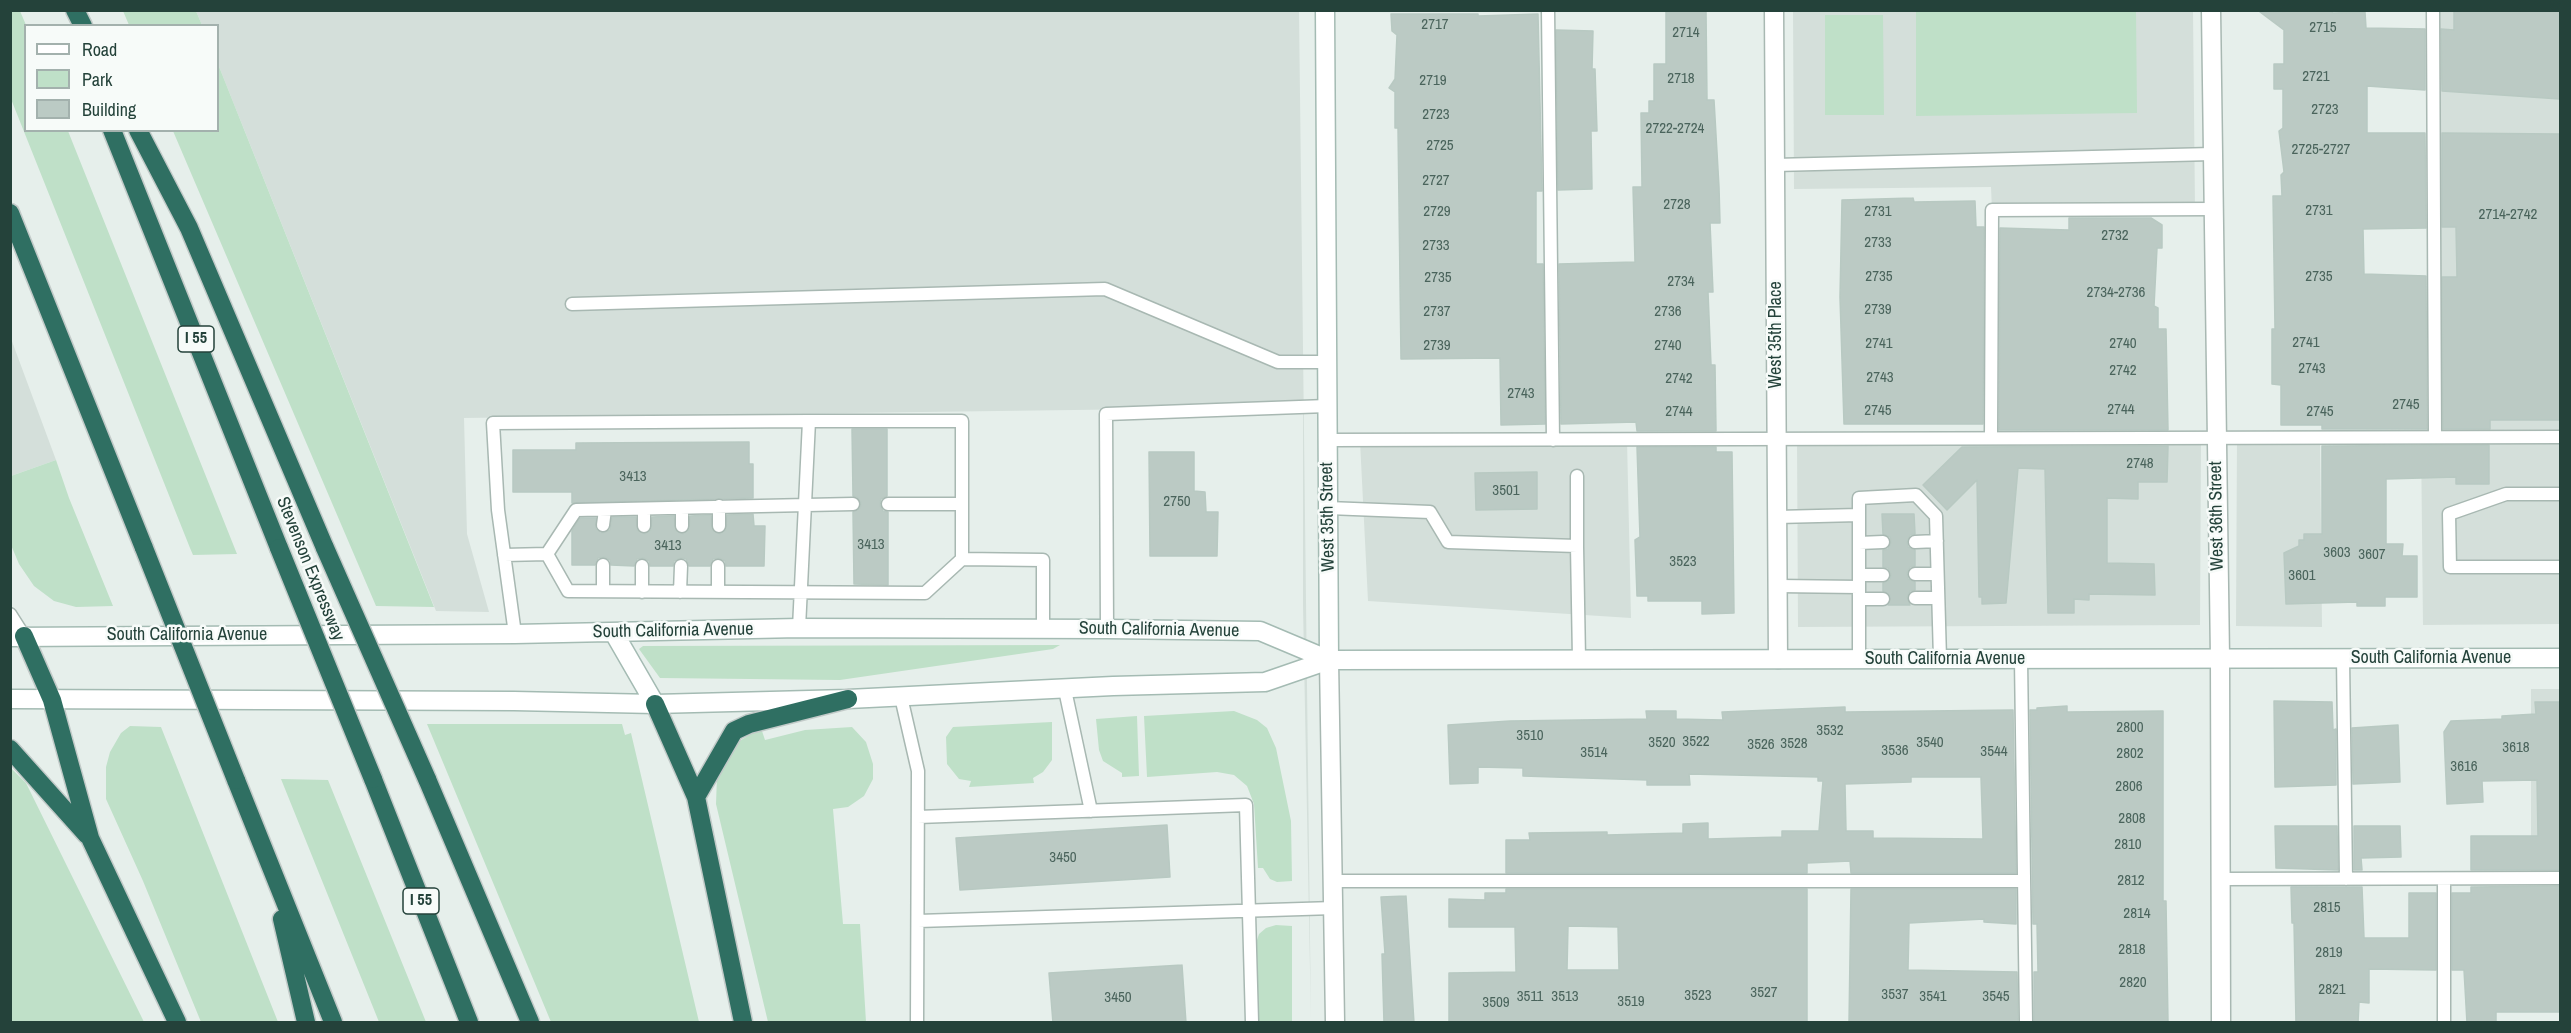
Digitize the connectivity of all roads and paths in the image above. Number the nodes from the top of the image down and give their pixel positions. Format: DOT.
graph roads {
  1 [pos="75,10"];
  2 [pos="1325,10"];
  3 [pos="1548,10"];
  4 [pos="1774,10"];
  5 [pos="2211,10"];
  6 [pos="2433,10"];
  7 [pos="82,24"];
  8 [pos="113,132"];
  9 [pos="139,132"];
  10 [pos="2212,154"];
  11 [pos="1775,165"];
  12 [pos="2214,208"];
  13 [pos="10,213"];
  14 [pos="572,304"];
  15 [pos="1327,363"];
  16 [pos="1327,406"];
  17 [pos="809,421"];
  18 [pos="2435,437"];
  19 [pos="2560,437"];
  20 [pos="1991,438"];
  21 [pos="2216,438"];
  22 [pos="1777,439"];
  23 [pos="1553,440"];
  24 [pos="1328,441"];
  25 [pos="1577,476"];
  26 [pos="2560,494"];
  27 [pos="805,504"];
  28 [pos="853,504"];
  29 [pos="888,504"];
  30 [pos="962,504"];
  31 [pos="719,506"];
  32 [pos="682,508"];
  33 [pos="1328,508"];
  34 [pos="644,509"];
  35 [pos="605,510"];
  36 [pos="1859,515"];
  37 [pos="1778,517"];
  38 [pos="603,525"];
  39 [pos="644,526"];
  40 [pos="682,526"];
  41 [pos="719,526"];
  42 [pos="1937,541"];
  43 [pos="1883,542"];
  44 [pos="1915,542"];
  45 [pos="1859,543"];
  46 [pos="1577,546"];
  47 [pos="547,554"];
  48 [pos="504,555"];
  49 [pos="962,559"];
  50 [pos="603,565"];
  51 [pos="642,566"];
  52 [pos="681,566"];
  53 [pos="718,566"];
  54 [pos="2560,567"];
  55 [pos="1915,574"];
  56 [pos="1937,574"];
  57 [pos="1883,575"];
  58 [pos="1778,586"];
  59 [pos="1859,587"];
  60 [pos="603,591"];
  61 [pos="642,592"];
  62 [pos="680,592"];
  63 [pos="718,592"];
  64 [pos="800,593"];
  65 [pos="1883,598"];
  66 [pos="1915,598"];
  67 [pos="1938,598"];
  68 [pos="10,614"];
  69 [pos="799,628"];
  70 [pos="1107,628"];
  71 [pos="1043,629"];
  72 [pos="614,633"];
  73 [pos="515,634"];
  74 [pos="17,637"];
  75 [pos="2220,658"];
  76 [pos="2343,658"];
  77 [pos="2560,658"];
  78 [pos="1579,659"];
  79 [pos="1778,659"];
  80 [pos="1859,659"];
  81 [pos="1940,659"];
  82 [pos="2021,659"];
  83 [pos="1329,660"];
  84 [pos="1065,690"];
  85 [pos="901,697"];
  86 [pos="10,699"];
  87 [pos="848,699"];
  88 [pos="52,700"];
  89 [pos="655,704"];
  90 [pos="10,749"];
  91 [pos="696,797"];
  92 [pos="1091,811"];
  93 [pos="918,817"];
  94 [pos="90,838"];
  95 [pos="269,862"];
  96 [pos="2560,878"];
  97 [pos="2221,879"];
  98 [pos="2346,879"];
  99 [pos="2444,879"];
  100 [pos="1333,881"];
  101 [pos="2024,881"];
  102 [pos="1334,908"];
  103 [pos="1248,910"];
  104 [pos="918,921"];
  105 [pos="177,1023"];
  106 [pos="306,1023"];
  107 [pos="333,1023"];
  108 [pos="469,1023"];
  109 [pos="530,1023"];
  110 [pos="743,1023"];
  111 [pos="917,1023"];
  112 [pos="1252,1023"];
  113 [pos="1335,1023"];
  114 [pos="2026,1023"];
  115 [pos="2221,1023"];
  116 [pos="2444,1023"];
  1 -- 7 [label="highway"];
  2 -- 15 [label="main road, West 35th Street"];
  3 -- 23 [label="lane"];
  4 -- 11 [label="main road, West 35th Place"];
  5 -- 10 [label="main road, West 36th Street"];
  6 -- 18 [label="lane"];
  8 -- 108 [label="highway, Stevenson Expressway / I 55, bridge"];
  9 -- 109 [label="highway, bridge"];
  10 -- 11 [label="lane"];
  10 -- 12 [label="main road, West 36th Street"];
  11 -- 22 [label="main road, West 35th Place"];
  12 -- 20 [label="lane"];
  12 -- 21 [label="main road, West 36th Street"];
  13 -- 95 [label="highway, bridge"];
  14 -- 15 [label="lane"];
  15 -- 16 [label="main road, West 35th Street"];
  16 -- 24 [label="main road, West 35th Street"];
  16 -- 70 [label="lane"];
  17 -- 27 [label="lane"];
  17 -- 30 [label="lane"];
  17 -- 48 [label="lane"];
  18 -- 19 [label="lane"];
  18 -- 21 [label="lane"];
  20 -- 21 [label="lane"];
  20 -- 22 [label="lane"];
  21 -- 75 [label="main road, West 36th Street"];
  22 -- 23 [label="lane"];
  22 -- 37 [label="main road, West 35th Place"];
  23 -- 24 [label="lane"];
  24 -- 33 [label="main road, West 35th Street"];
  25 -- 46 [label="lane"];
  26 -- 54 [label="lane"];
  27 -- 28 [label="lane"];
  27 -- 31 [label="lane"];
  27 -- 64 [label="lane"];
  29 -- 30 [label="lane"];
  30 -- 49 [label="lane"];
  31 -- 32 [label="lane"];
  31 -- 41 [label="lane"];
  32 -- 34 [label="lane"];
  32 -- 40 [label="lane"];
  33 -- 46 [label="lane"];
  33 -- 83 [label="main road, West 35th Street"];
  34 -- 35 [label="lane"];
  34 -- 39 [label="lane"];
  35 -- 38 [label="lane"];
  35 -- 47 [label="lane"];
  36 -- 37 [label="lane"];
  36 -- 42 [label="lane"];
  36 -- 45 [label="lane"];
  37 -- 58 [label="main road, West 35th Place"];
  42 -- 44 [label="lane"];
  42 -- 56 [label="lane"];
  43 -- 45 [label="lane"];
  45 -- 59 [label="lane"];
  46 -- 78 [label="lane"];
  47 -- 48 [label="lane"];
  47 -- 60 [label="lane"];
  48 -- 73 [label="lane"];
  49 -- 64 [label="lane"];
  49 -- 71 [label="lane"];
  50 -- 60 [label="lane"];
  51 -- 61 [label="lane"];
  52 -- 62 [label="lane"];
  53 -- 63 [label="lane"];
  55 -- 56 [label="lane"];
  56 -- 67 [label="lane"];
  57 -- 59 [label="lane"];
  58 -- 59 [label="lane"];
  58 -- 79 [label="main road, West 35th Place"];
  59 -- 65 [label="lane"];
  59 -- 80 [label="lane"];
  60 -- 61 [label="lane"];
  61 -- 62 [label="lane"];
  62 -- 63 [label="lane"];
  63 -- 64 [label="lane"];
  64 -- 69 [label="lane"];
  66 -- 67 [label="lane"];
  67 -- 81 [label="lane"];
  68 -- 74 [label="lane"];
  69 -- 71 [label="main road, South California Avenue"];
  69 -- 72 [label="main road, South California Avenue"];
  70 -- 71 [label="main road, South California Avenue"];
  70 -- 83 [label="main road, South California Avenue"];
  72 -- 73 [label="main road, South California Avenue"];
  72 -- 89 [label="main road"];
  73 -- 74 [label="main road, South California Avenue"];
  74 -- 88 [label="highway"];
  75 -- 76 [label="main road, South California Avenue"];
  75 -- 82 [label="main road, South California Avenue"];
  75 -- 97 [label="main road, West 36th Street"];
  76 -- 77 [label="main road, South California Avenue"];
  76 -- 98 [label="lane"];
  78 -- 79 [label="main road, South California Avenue"];
  78 -- 83 [label="main road, South California Avenue"];
  79 -- 80 [label="main road, South California Avenue"];
  80 -- 81 [label="main road, South California Avenue"];
  81 -- 82 [label="main road, South California Avenue"];
  82 -- 101 [label="lane"];
  83 -- 84 [label="main road, South California Avenue"];
  83 -- 100 [label="main road, West 35th Street"];
  84 -- 85 [label="main road, South California Avenue"];
  84 -- 92 [label="lane"];
  85 -- 87 [label="main road, South California Avenue"];
  85 -- 93 [label="lane"];
  86 -- 88 [label="main road, South California Avenue"];
  87 -- 89 [label="main road, South California Avenue"];
  87 -- 91 [label="highway"];
  88 -- 89 [label="main road, South California Avenue"];
  88 -- 94 [label="highway"];
  89 -- 91 [label="highway"];
  90 -- 94 [label="highway"];
  91 -- 110 [label="highway"];
  92 -- 93 [label="lane"];
  92 -- 103 [label="lane"];
  93 -- 104 [label="lane"];
  94 -- 105 [label="highway"];
  95 -- 106 [label="highway"];
  95 -- 107 [label="highway"];
  96 -- 99 [label="lane"];
  97 -- 98 [label="lane"];
  97 -- 115 [label="main road, West 36th Street"];
  98 -- 99 [label="lane"];
  99 -- 116 [label="lane"];
  100 -- 101 [label="lane"];
  100 -- 102 [label="main road, West 35th Street"];
  101 -- 114 [label="lane"];
  102 -- 103 [label="lane"];
  102 -- 113 [label="main road, West 35th Street"];
  103 -- 104 [label="lane"];
  103 -- 112 [label="lane"];
  104 -- 111 [label="lane"];
}
